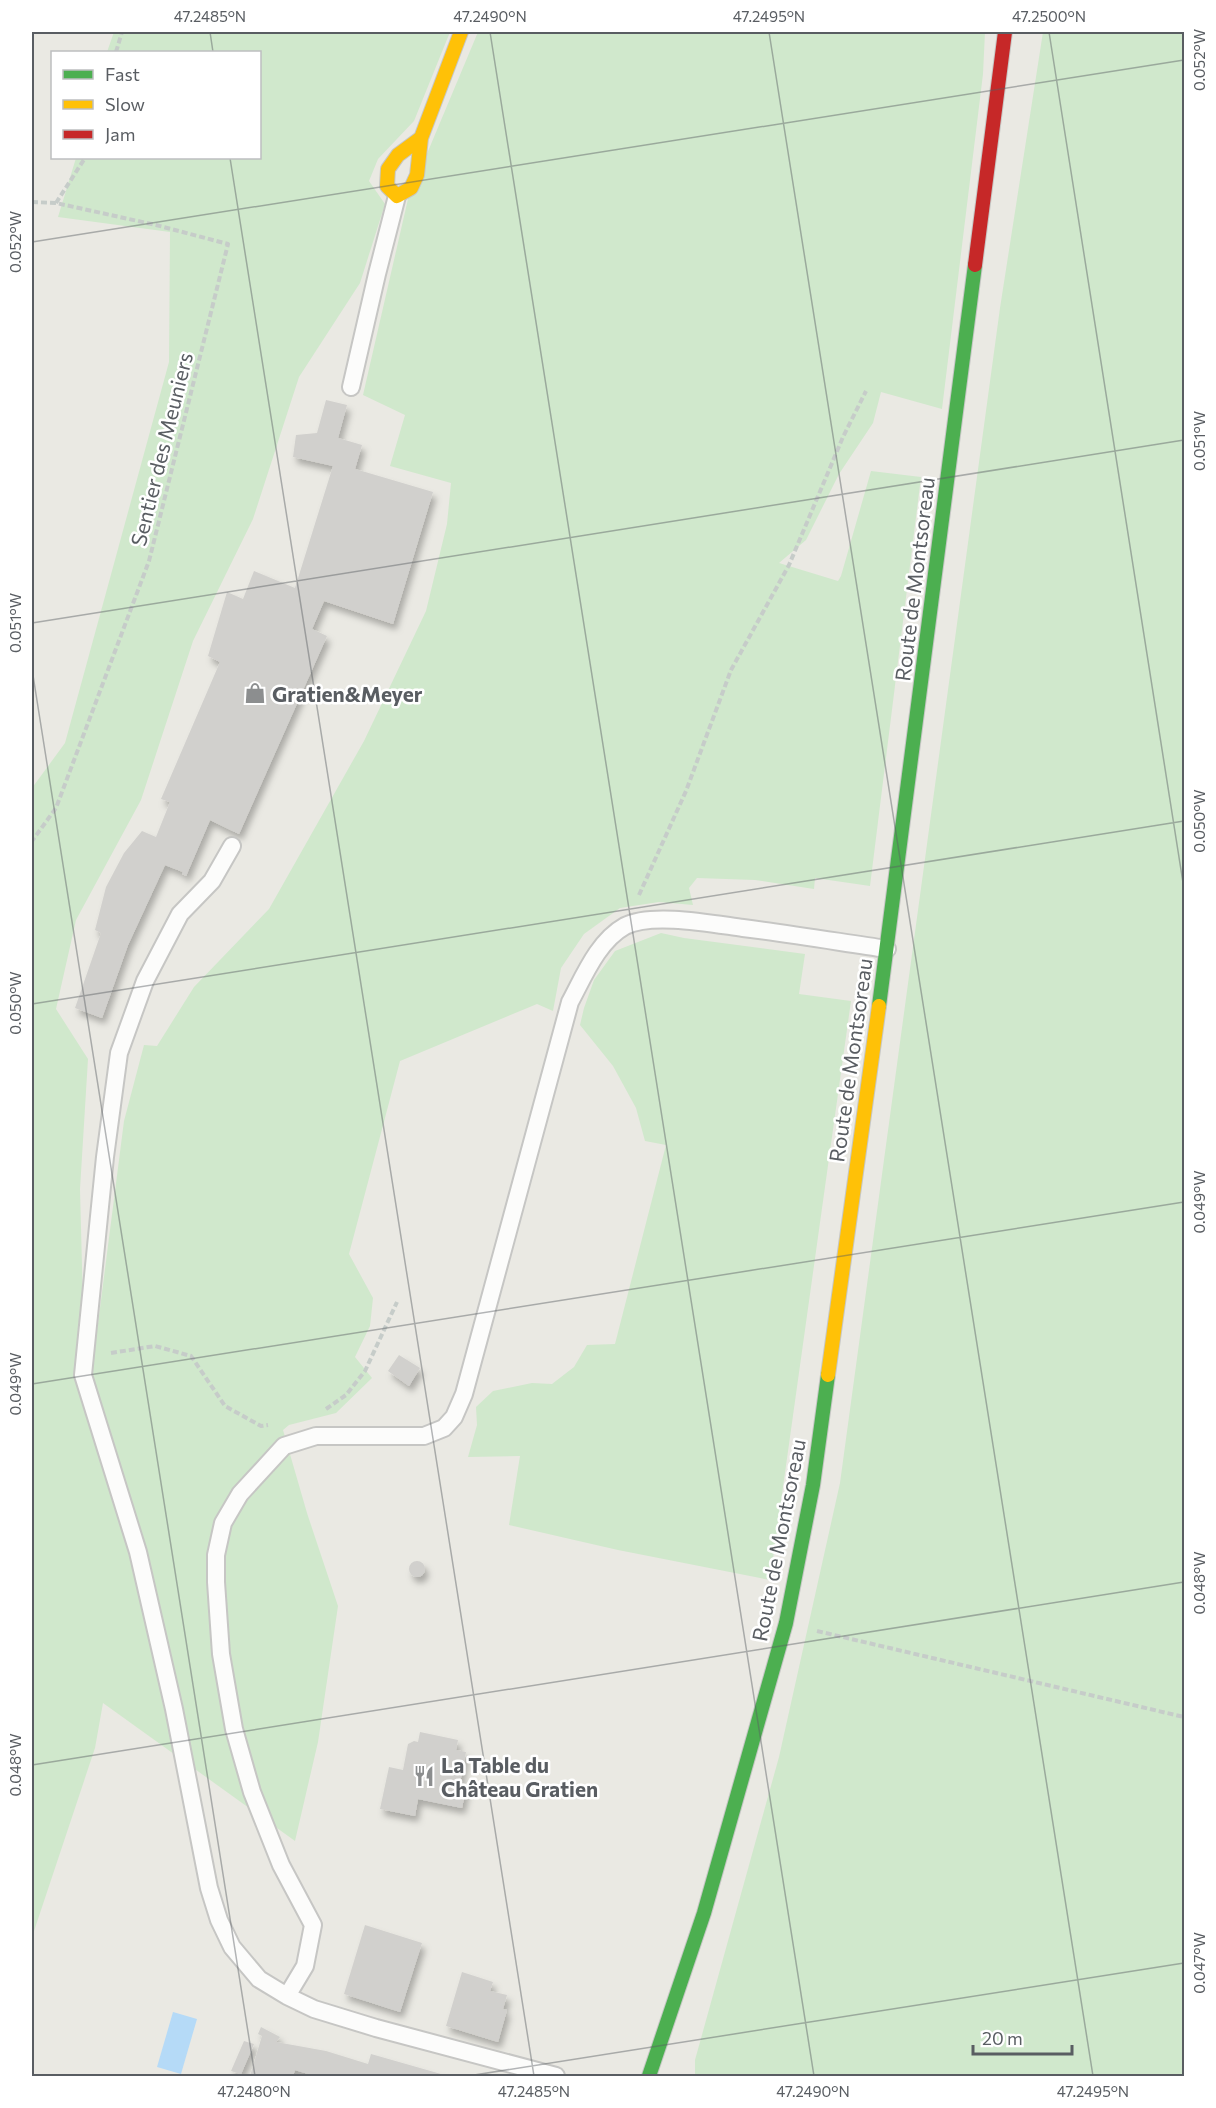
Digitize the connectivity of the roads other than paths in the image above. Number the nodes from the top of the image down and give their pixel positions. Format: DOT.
graph roads {
  1 [pos="461,32"];
  2 [pos="1005,32"];
  3 [pos="421,138"];
  4 [pos="397,196"];
  5 [pos="351,387"];
  6 [pos="232,846"];
  7 [pos="887,949"];
  8 [pos="287,1996"];
  9 [pos="556,2076"];
  10 [pos="649,2076"];
  1 -- 3 [label="main road"];
  2 -- 7 [label="main road, Route de Montsoreau"];
  3 -- 4 [label="main road"];
  3 -- 4 [label="main road"];
  4 -- 5 [label="lane"];
  6 -- 8 [label="lane"];
  7 -- 8 [label="lane"];
  7 -- 10 [label="main road, Route de Montsoreau"];
  8 -- 9 [label="lane"];
}
